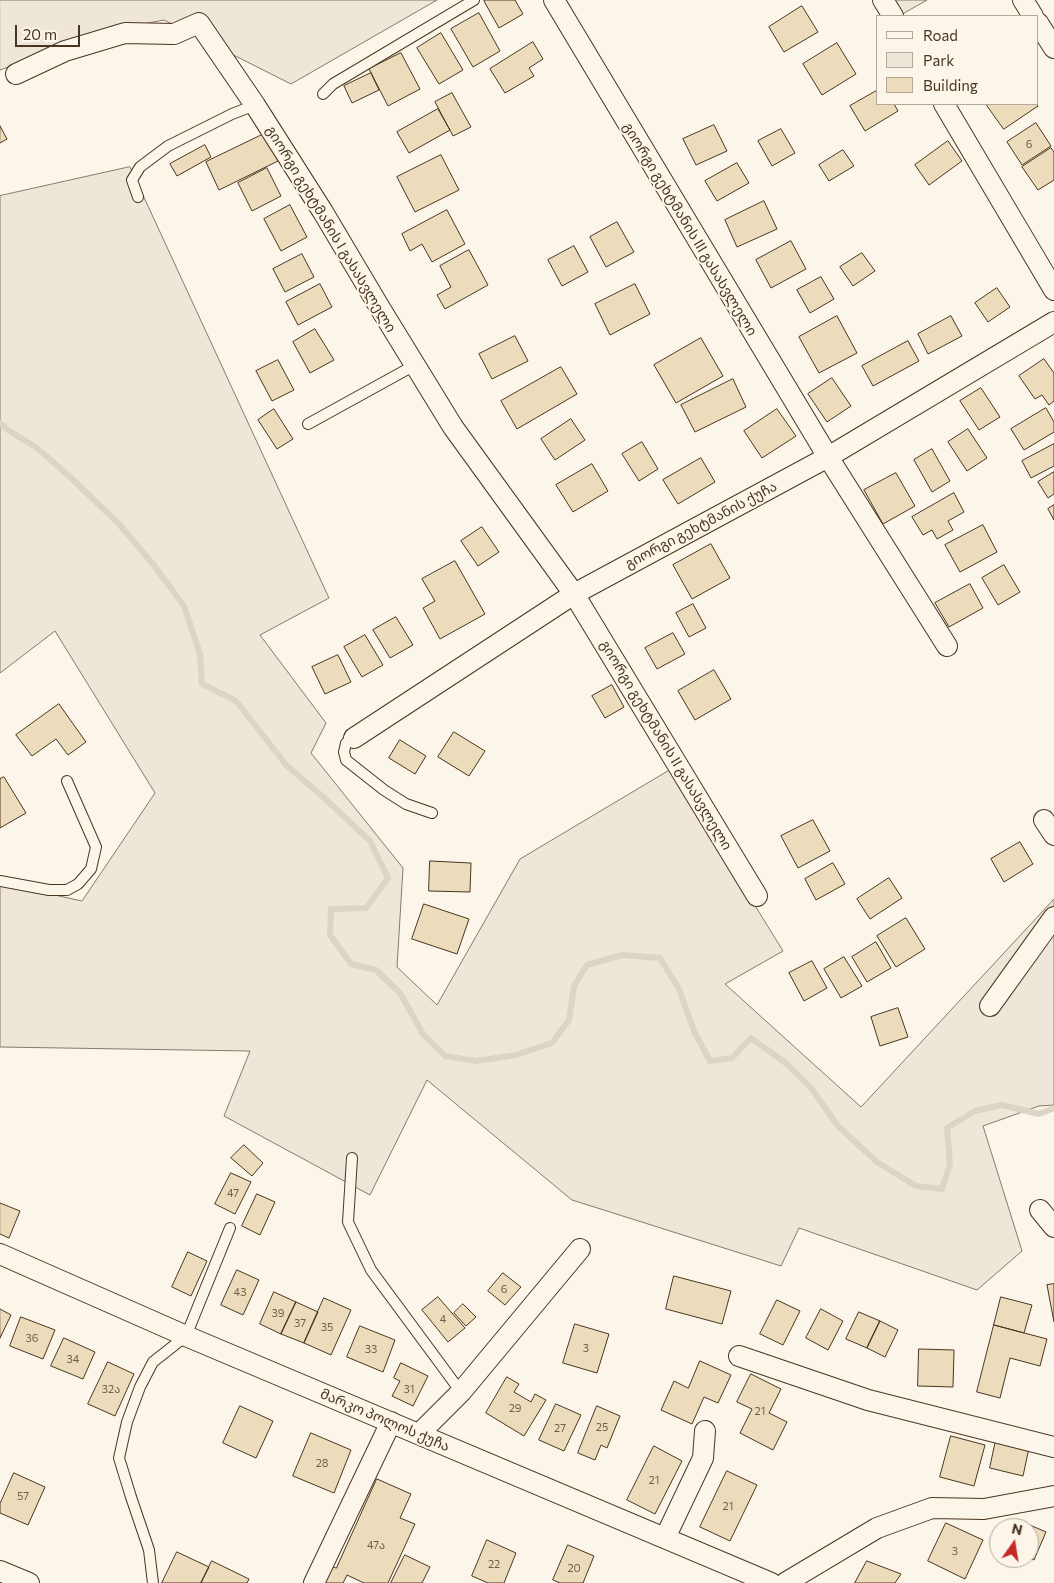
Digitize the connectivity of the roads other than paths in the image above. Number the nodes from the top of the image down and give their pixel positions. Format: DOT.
graph roads {
  1 [pos="474,0"];
  2 [pos="554,0"];
  3 [pos="883,0"];
  4 [pos="1023,0"];
  5 [pos="892,15"];
  6 [pos="1032,15"];
  7 [pos="1039,25"];
  8 [pos="1054,48"];
  9 [pos="16,74"];
  10 [pos="324,94"];
  11 [pos="255,104"];
  12 [pos="945,105"];
  13 [pos="138,197"];
  14 [pos="1054,290"];
  15 [pos="1054,322"];
  16 [pos="415,365"];
  17 [pos="308,424"];
  18 [pos="828,458"];
  19 [pos="574,594"];
  20 [pos="947,646"];
  21 [pos="354,738"];
  22 [pos="67,781"];
  23 [pos="432,813"];
  24 [pos="0,881"];
  25 [pos="757,896"];
  26 [pos="1054,917"];
  27 [pos="990,1006"];
  28 [pos="352,1158"];
  29 [pos="1040,1210"];
  30 [pos="1054,1226"];
  31 [pos="230,1228"];
  32 [pos="580,1249"];
  33 [pos="0,1254"];
  34 [pos="186,1336"];
  35 [pos="739,1356"];
  36 [pos="461,1392"];
  37 [pos="391,1422"];
  38 [pos="705,1430"];
  39 [pos="419,1434"];
  40 [pos="1054,1447"];
  41 [pos="1054,1496"];
  42 [pos="665,1538"];
  43 [pos="0,1571"];
  44 [pos="29,1583"];
  45 [pos="153,1583"];
  46 [pos="314,1583"];
  47 [pos="770,1583"];
  48 [pos="786,1583"];
  1 -- 10 [label="lane"];
  2 -- 18 [label="street, გიორგი გეხტმანის III გასასვლელი"];
  3 -- 5 [label="street"];
  4 -- 6 [label="street"];
  7 -- 8 [label="street"];
  9 -- 11 [label="street, გიორგი გეხტმანის I გასასვლელი"];
  11 -- 13 [label="lane"];
  11 -- 16 [label="street, გიორგი გეხტმანის I გასასვლელი"];
  12 -- 14 [label="street"];
  15 -- 18 [label="street, გიორგი გეხტმანის ქუჩა"];
  16 -- 17 [label="lane"];
  16 -- 19 [label="street, გიორგი გეხტმანის I გასასვლელი"];
  18 -- 19 [label="street, გიორგი გეხტმანის ქუჩა"];
  18 -- 20 [label="street, გიორგი გეხტმანის III გასასვლელი"];
  19 -- 21 [label="street, გიორგი გეხტმანის ქუჩა"];
  19 -- 25 [label="street, გიორგი გეხტმანის II გასასვლელი"];
  21 -- 23 [label="lane"];
  22 -- 24 [label="lane"];
  26 -- 27 [label="street"];
  28 -- 36 [label="lane"];
  29 -- 30 [label="street"];
  31 -- 34 [label="lane"];
  32 -- 36 [label="street"];
  33 -- 34 [label="street, მარკო პოლოს ქუჩა"];
  34 -- 37 [label="street, მარკო პოლოს ქუჩა"];
  34 -- 45 [label="lane"];
  35 -- 40 [label="street"];
  36 -- 39 [label="street"];
  37 -- 39 [label="street, მარკო პოლოს ქუჩა"];
  37 -- 46 [label="street"];
  38 -- 42 [label="street"];
  39 -- 42 [label="street, მარკო პოლოს ქუჩა"];
  41 -- 48 [label="street"];
  42 -- 47 [label="street, მარკო პოლოს ქუჩა"];
  43 -- 44 [label="street"];
}
